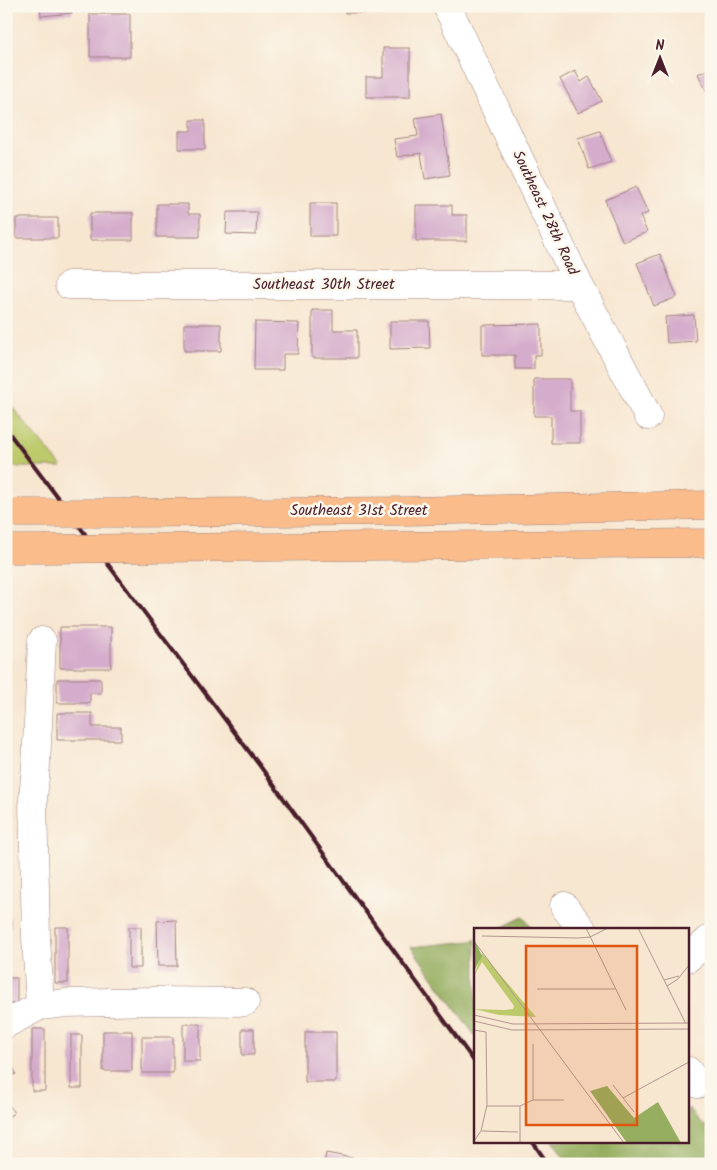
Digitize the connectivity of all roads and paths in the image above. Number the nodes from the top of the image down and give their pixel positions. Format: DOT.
graph roads {
  1 [pos="447,6"];
  2 [pos="69,285"];
  3 [pos="579,285"];
  4 [pos="648,416"];
  5 [pos="711,505"];
  6 [pos="11,513"];
  7 [pos="711,544"];
  8 [pos="6,549"];
  9 [pos="42,642"];
  10 [pos="564,906"];
  11 [pos="581,928"];
  12 [pos="711,938"];
  13 [pos="690,956"];
  14 [pos="245,1002"];
  15 [pos="40,1006"];
  16 [pos="6,1024"];
  1 -- 3 [label="street, Southeast 28th Road"];
  2 -- 3 [label="street, Southeast 30th Street"];
  3 -- 4 [label="street, Southeast 28th Road"];
  5 -- 6 [label="main road, Southeast 31st Street, bridge"];
  7 -- 8 [label="main road, bridge"];
  9 -- 15 [label="street"];
  10 -- 11 [label="street"];
  12 -- 13 [label="street"];
  14 -- 15 [label="street"];
  15 -- 16 [label="street"];
}
